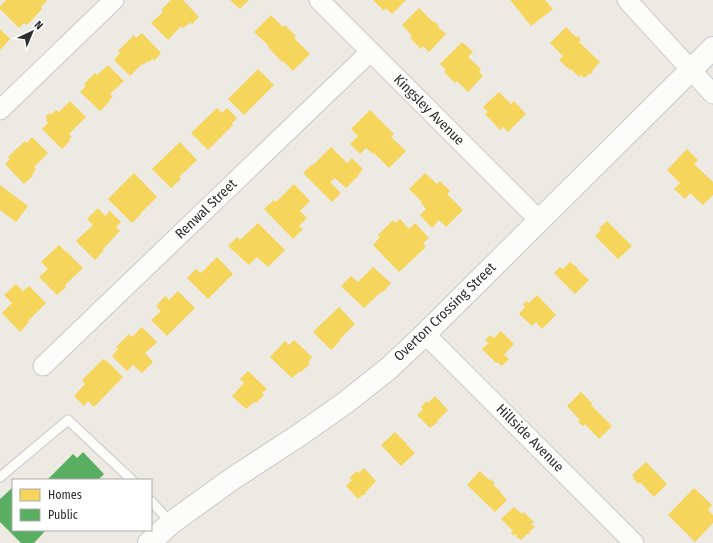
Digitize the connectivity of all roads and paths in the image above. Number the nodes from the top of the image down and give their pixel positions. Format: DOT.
graph roads {
  1 [pos="114,0"];
  2 [pos="319,0"];
  3 [pos="627,0"];
  4 [pos="713,48"];
  5 [pos="370,52"];
  6 [pos="691,70"];
  7 [pos="713,94"];
  8 [pos="0,110"];
  9 [pos="539,220"];
  10 [pos="425,334"];
  11 [pos="43,366"];
  12 [pos="0,477"];
  13 [pos="131,479"];
  14 [pos="152,502"];
  15 [pos="171,523"];
  16 [pos="149,543"];
  17 [pos="634,543"];
  1 -- 8 [label="street"];
  2 -- 5 [label="street, Kingsley Avenue"];
  3 -- 6 [label="street"];
  4 -- 6 [label="street, Overton Crossing Street"];
  5 -- 9 [label="street, Kingsley Avenue"];
  5 -- 11 [label="street, Renwal Street"];
  6 -- 7 [label="street"];
  6 -- 9 [label="street, Overton Crossing Street"];
  9 -- 10 [label="street, Overton Crossing Street"];
  10 -- 15 [label="street, Overton Crossing Street"];
  10 -- 17 [label="street, Hillside Avenue"];
  12 -- 13 [label="lane"];
  14 -- 15 [label="lane"];
  15 -- 16 [label="street, Overton Crossing Street"];
}
